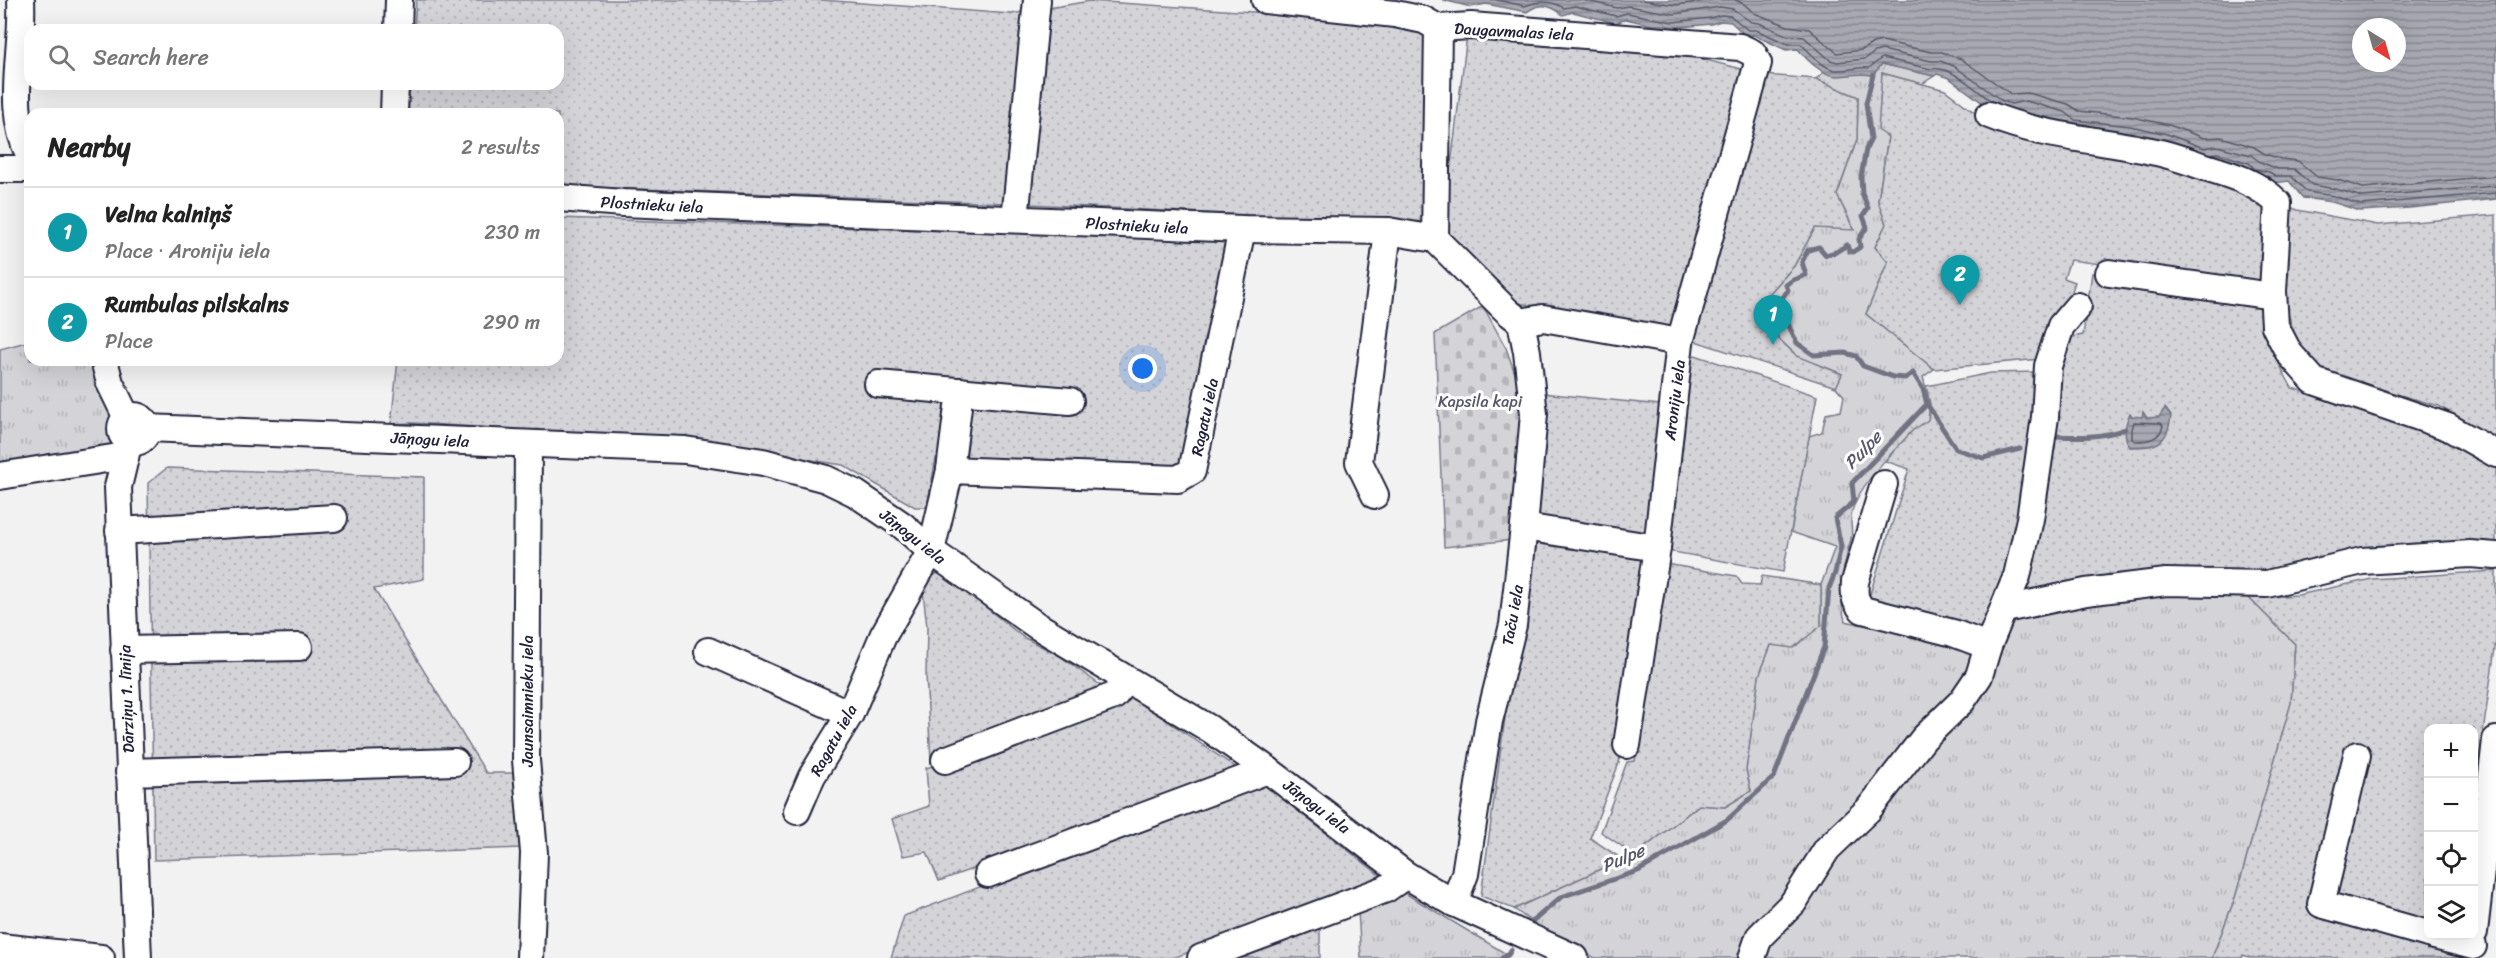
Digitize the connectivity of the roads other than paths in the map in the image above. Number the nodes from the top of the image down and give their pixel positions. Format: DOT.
graph roads {
  1 [pos="21,0"];
  2 [pos="399,0"];
  3 [pos="1037,0"];
  4 [pos="1264,0"];
  5 [pos="398,24"];
  6 [pos="1438,28"];
  7 [pos="1758,63"];
  8 [pos="395,90"];
  9 [pos="394,108"];
  10 [pos="1989,115"];
  11 [pos="24,141"];
  12 [pos="0,169"];
  13 [pos="24,169"];
  14 [pos="564,199"];
  15 [pos="1015,219"];
  16 [pos="1242,229"];
  17 [pos="1388,231"];
  18 [pos="1435,239"];
  19 [pos="2109,273"];
  20 [pos="2273,296"];
  21 [pos="2078,306"];
  22 [pos="1521,322"];
  23 [pos="1680,342"];
  24 [pos="106,366"];
  25 [pos="878,384"];
  26 [pos="960,391"];
  27 [pos="1070,401"];
  28 [pos="132,436"];
  29 [pos="528,444"];
  30 [pos="2496,454"];
  31 [pos="950,471"];
  32 [pos="0,476"];
  33 [pos="1884,484"];
  34 [pos="1375,495"];
  35 [pos="334,518"];
  36 [pos="1524,527"];
  37 [pos="119,531"];
  38 [pos="1657,548"];
  39 [pos="931,551"];
  40 [pos="2496,556"];
  41 [pos="2005,609"];
  42 [pos="1988,646"];
  43 [pos="299,647"];
  44 [pos="124,650"];
  45 [pos="708,651"];
  46 [pos="1127,680"];
  47 [pos="850,714"];
  48 [pos="2496,740"];
  49 [pos="1627,745"];
  50 [pos="2357,755"];
  51 [pos="945,760"];
  52 [pos="455,762"];
  53 [pos="1268,770"];
  54 [pos="129,772"];
  55 [pos="2493,806"];
  56 [pos="797,812"];
  57 [pos="988,874"];
  58 [pos="1406,875"];
  59 [pos="1454,903"];
  60 [pos="2424,933"];
  61 [pos="2496,934"];
  62 [pos="2473,941"];
  63 [pos="0,947"];
  64 [pos="101,958"];
  65 [pos="138,958"];
  66 [pos="530,958"];
  67 [pos="1201,958"];
  68 [pos="1575,958"];
  69 [pos="1752,958"];
  1 -- 11 [label="street"];
  2 -- 5 [label="street"];
  3 -- 15 [label="street"];
  4 -- 6 [label="street, Daugavmalas iela"];
  6 -- 7 [label="street, Daugavmalas iela"];
  6 -- 18 [label="street"];
  7 -- 23 [label="street, Aroniju iela"];
  8 -- 9 [label="street"];
  10 -- 20 [label="street"];
  12 -- 13 [label="street"];
  14 -- 15 [label="street, Plostnieku iela"];
  15 -- 16 [label="street, Plostnieku iela"];
  16 -- 17 [label="street, Plostnieku iela"];
  16 -- 31 [label="street, Ragatu iela"];
  17 -- 18 [label="street, Plostnieku iela"];
  17 -- 34 [label="street"];
  18 -- 22 [label="street"];
  19 -- 20 [label="street"];
  20 -- 30 [label="street"];
  21 -- 41 [label="street"];
  22 -- 23 [label="street"];
  22 -- 36 [label="street, Taču iela"];
  23 -- 38 [label="street, Aroniju iela"];
  24 -- 28 [label="street"];
  25 -- 26 [label="street"];
  26 -- 27 [label="street"];
  26 -- 31 [label="street, Ragatu iela"];
  28 -- 29 [label="street, Jāņogu iela"];
  28 -- 32 [label="street, Jāņogu iela"];
  28 -- 37 [label="street, Dārziņu 1. līnija"];
  29 -- 39 [label="street, Jāņogu iela"];
  29 -- 66 [label="street, Jaunsaimnieku iela"];
  31 -- 39 [label="street, Ragatu iela"];
  33 -- 42 [label="street"];
  35 -- 37 [label="street"];
  36 -- 38 [label="street"];
  36 -- 59 [label="street, Taču iela"];
  37 -- 44 [label="street, Dārziņu 1. līnija"];
  38 -- 49 [label="street, Aroniju iela"];
  39 -- 46 [label="street, Jāņogu iela"];
  39 -- 47 [label="street, Ragatu iela"];
  40 -- 41 [label="street"];
  41 -- 42 [label="street"];
  42 -- 69 [label="street"];
  43 -- 44 [label="street"];
  44 -- 54 [label="street, Dārziņu 1. līnija"];
  45 -- 47 [label="street"];
  46 -- 51 [label="street"];
  46 -- 53 [label="street, Jāņogu iela"];
  47 -- 56 [label="street, Ragatu iela"];
  48 -- 55 [label="street"];
  50 -- 60 [label="street"];
  52 -- 54 [label="street"];
  53 -- 57 [label="street"];
  53 -- 58 [label="street, Jāņogu iela"];
  54 -- 65 [label="street, Dārziņu 1. līnija"];
  55 -- 62 [label="street"];
  58 -- 59 [label="street, Jāņogu iela"];
  58 -- 67 [label="street"];
  59 -- 68 [label="street, Jāņogu iela"];
  61 -- 62 [label="street"];
  63 -- 64 [label="street"];
}
